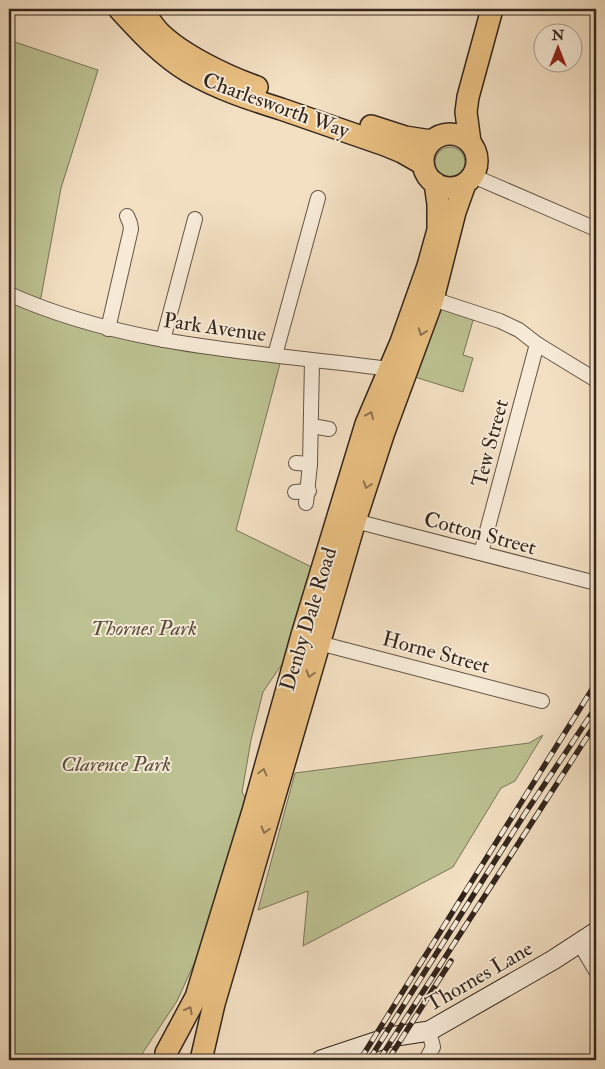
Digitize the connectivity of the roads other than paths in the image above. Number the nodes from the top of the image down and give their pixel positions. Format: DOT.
graph roads {
  1 [pos="119,9"];
  2 [pos="141,9"];
  3 [pos="492,9"];
  4 [pos="468,97"];
  5 [pos="436,138"];
  6 [pos="470,142"];
  7 [pos="423,164"];
  8 [pos="469,180"];
  9 [pos="435,183"];
  10 [pos="318,198"];
  11 [pos="127,216"];
  12 [pos="195,219"];
  13 [pos="596,229"];
  14 [pos="9,294"];
  15 [pos="433,299"];
  16 [pos="108,329"];
  17 [pos="163,340"];
  18 [pos="537,344"];
  19 [pos="275,355"];
  20 [pos="312,360"];
  21 [pos="390,369"];
  22 [pos="596,380"];
  23 [pos="312,426"];
  24 [pos="329,429"];
  25 [pos="296,463"];
  26 [pos="310,464"];
  27 [pos="303,495"];
  28 [pos="355,520"];
  29 [pos="481,554"];
  30 [pos="596,583"];
  31 [pos="320,643"];
  32 [pos="542,701"];
  33 [pos="596,932"];
  34 [pos="580,944"];
  35 [pos="596,971"];
  36 [pos="429,1031"];
  37 [pos="162,1057"];
  38 [pos="201,1060"];
  39 [pos="321,1060"];
  40 [pos="426,1060"];
  1 -- 7 [label="main road, Charlesworth Way"];
  2 -- 5 [label="main road, Charlesworth Way"];
  3 -- 4 [label="main road"];
  4 -- 5 [label="main road"];
  4 -- 6 [label="main road"];
  5 -- 6 [label="main road"];
  5 -- 7 [label="main road"];
  6 -- 8 [label="main road"];
  7 -- 9 [label="main road"];
  8 -- 9 [label="main road"];
  8 -- 13 [label="street"];
  8 -- 15 [label="main road, Denby Dale Road"];
  9 -- 21 [label="main road, Denby Dale Road"];
  10 -- 19 [label="street"];
  11 -- 16 [label="street"];
  12 -- 17 [label="street"];
  14 -- 16 [label="street, Park Avenue"];
  15 -- 18 [label="street"];
  15 -- 28 [label="main road, Denby Dale Road, one-way"];
  16 -- 17 [label="street, Park Avenue"];
  17 -- 19 [label="street, Park Avenue"];
  18 -- 22 [label="street"];
  18 -- 29 [label="street, Tew Street"];
  19 -- 20 [label="street, Park Avenue"];
  20 -- 21 [label="street, Park Avenue"];
  20 -- 23 [label="street"];
  37 -- 21 [label="main road, Denby Dale Road, one-way"];
  23 -- 24 [label="street"];
  23 -- 26 [label="street"];
  25 -- 26 [label="street"];
  26 -- 27 [label="street"];
  28 -- 29 [label="street, Cotton Street"];
  28 -- 31 [label="main road, Denby Dale Road"];
  29 -- 30 [label="street, Cotton Street"];
  31 -- 32 [label="street, Horne Street"];
  31 -- 38 [label="main road, Denby Dale Road, one-way"];
  33 -- 34 [label="street, Thornes Lane"];
  34 -- 35 [label="street"];
  34 -- 36 [label="street, Thornes Lane"];
  36 -- 39 [label="street, Thornes Lane"];
  36 -- 40 [label="street"];
  37 -- 38 [label="main road"];
}
